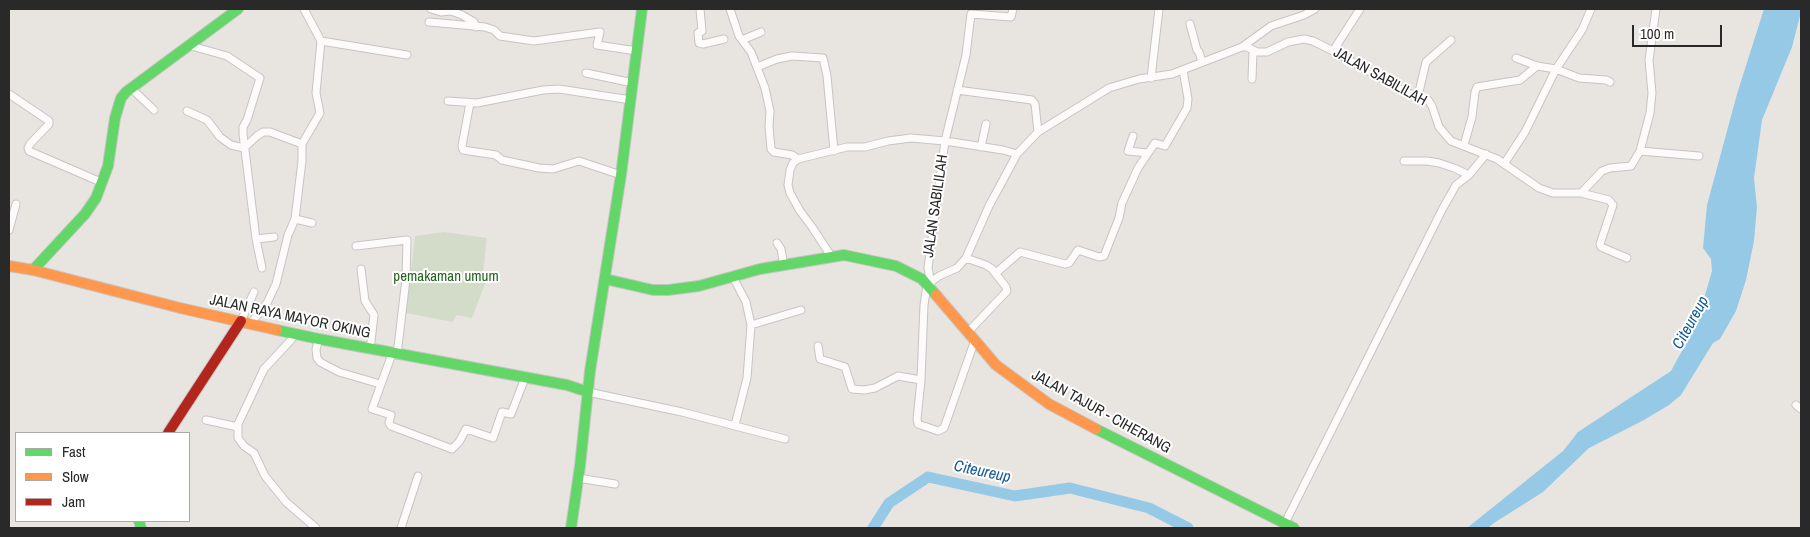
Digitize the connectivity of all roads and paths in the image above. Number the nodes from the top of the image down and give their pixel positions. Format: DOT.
graph roads {
  1 [pos="238,9"];
  2 [pos="304,9"];
  3 [pos="431,9"];
  4 [pos="642,9"];
  5 [pos="700,9"];
  6 [pos="730,9"];
  7 [pos="1012,9"];
  8 [pos="1158,9"];
  9 [pos="1315,9"];
  10 [pos="1360,9"];
  11 [pos="1591,9"];
  12 [pos="1656,9"];
  13 [pos="429,22"];
  14 [pos="1190,24"];
  15 [pos="476,27"];
  16 [pos="761,32"];
  17 [pos="724,39"];
  18 [pos="742,40"];
  19 [pos="1451,40"];
  20 [pos="321,41"];
  21 [pos="188,45"];
  22 [pos="1242,47"];
  23 [pos="637,51"];
  24 [pos="1253,51"];
  25 [pos="1333,51"];
  26 [pos="407,55"];
  27 [pos="1516,58"];
  28 [pos="1202,62"];
  29 [pos="1538,66"];
  30 [pos="757,67"];
  31 [pos="1183,70"];
  32 [pos="1556,70"];
  33 [pos="586,73"];
  34 [pos="1150,78"];
  35 [pos="1252,79"];
  36 [pos="1610,82"];
  37 [pos="634,83"];
  38 [pos="131,88"];
  39 [pos="957,90"];
  40 [pos="9,94"];
  41 [pos="1418,96"];
  42 [pos="631,100"];
  43 [pos="448,101"];
  44 [pos="470,103"];
  45 [pos="154,110"];
  46 [pos="187,111"];
  47 [pos="986,124"];
  48 [pos="1038,132"];
  49 [pos="1133,136"];
  50 [pos="945,141"];
  51 [pos="302,144"];
  52 [pos="1464,145"];
  53 [pos="981,147"];
  54 [pos="244,148"];
  55 [pos="834,151"];
  56 [pos="1640,151"];
  57 [pos="1148,153"];
  58 [pos="1016,154"];
  59 [pos="1486,154"];
  60 [pos="1699,156"];
  61 [pos="798,159"];
  62 [pos="1404,161"];
  63 [pos="1504,164"];
  64 [pos="1469,175"];
  65 [pos="621,176"];
  66 [pos="103,182"];
  67 [pos="1581,192"];
  68 [pos="16,204"];
  69 [pos="295,219"];
  70 [pos="312,223"];
  71 [pos="9,230"];
  72 [pos="274,237"];
  73 [pos="256,239"];
  74 [pos="777,243"];
  75 [pos="356,246"];
  76 [pos="831,256"];
  77 [pos="966,258"];
  78 [pos="1627,258"];
  79 [pos="9,266"];
  80 [pos="784,266"];
  81 [pos="262,268"];
  82 [pos="361,269"];
  83 [pos="33,270"];
  84 [pos="996,274"];
  85 [pos="732,277"];
  86 [pos="605,279"];
  87 [pos="929,284"];
  88 [pos="254,292"];
  89 [pos="801,310"];
  90 [pos="246,322"];
  91 [pos="751,324"];
  92 [pos="968,332"];
  93 [pos="295,334"];
  94 [pos="319,339"];
  95 [pos="975,340"];
  96 [pos="818,346"];
  97 [pos="370,350"];
  98 [pos="395,354"];
  99 [pos="590,371"];
  100 [pos="525,378"];
  101 [pos="921,380"];
  102 [pos="380,384"];
  103 [pos="567,385"];
  104 [pos="588,392"];
  105 [pos="206,420"];
  106 [pos="734,425"];
  107 [pos="238,427"];
  108 [pos="169,432"];
  109 [pos="785,439"];
  110 [pos="418,476"];
  111 [pos="578,478"];
  112 [pos="615,484"];
  113 [pos="1290,526"];
  114 [pos="316,528"];
  115 [pos="401,528"];
  116 [pos="571,528"];
  1 -- 21 [label="main road"];
  2 -- 20 [label="street"];
  3 -- 15 [label="street"];
  4 -- 23 [label="main road"];
  5 -- 17 [label="street"];
  6 -- 18 [label="street"];
  7 -- 39 [label="street"];
  8 -- 34 [label="street"];
  9 -- 22 [label="street"];
  10 -- 25 [label="street"];
  11 -- 32 [label="street"];
  12 -- 56 [label="street"];
  13 -- 15 [label="street"];
  14 -- 28 [label="street"];
  15 -- 23 [label="street"];
  16 -- 18 [label="street"];
  18 -- 30 [label="street"];
  19 -- 41 [label="street"];
  20 -- 26 [label="street"];
  20 -- 51 [label="street"];
  21 -- 38 [label="main road"];
  21 -- 54 [label="street"];
  22 -- 24 [label="street, JALAN SABILILAH"];
  22 -- 28 [label="street, JALAN SABILILAH"];
  23 -- 37 [label="main road"];
  24 -- 25 [label="street, JALAN SABILILAH"];
  24 -- 35 [label="street"];
  25 -- 41 [label="street, JALAN SABILILAH"];
  27 -- 29 [label="street"];
  28 -- 31 [label="street, JALAN SABILILAH"];
  29 -- 32 [label="street"];
  29 -- 52 [label="street"];
  30 -- 55 [label="street"];
  30 -- 61 [label="street"];
  31 -- 34 [label="street, JALAN SABILILAH"];
  31 -- 57 [label="street"];
  32 -- 36 [label="street"];
  32 -- 63 [label="street"];
  33 -- 37 [label="street"];
  34 -- 48 [label="street, JALAN SABILILAH"];
  37 -- 42 [label="main road"];
  38 -- 45 [label="street"];
  38 -- 66 [label="main road"];
  39 -- 48 [label="street"];
  39 -- 50 [label="street"];
  40 -- 66 [label="street"];
  41 -- 52 [label="street, JALAN SABILILAH"];
  42 -- 44 [label="street"];
  42 -- 65 [label="main road"];
  43 -- 44 [label="street"];
  44 -- 65 [label="street"];
  46 -- 54 [label="street"];
  47 -- 53 [label="street"];
  48 -- 58 [label="street, JALAN SABILILAH"];
  49 -- 57 [label="street"];
  50 -- 53 [label="street, JALAN SABILILAH"];
  50 -- 55 [label="street"];
  50 -- 87 [label="street, JALAN SABILILAH"];
  51 -- 54 [label="street"];
  51 -- 69 [label="street"];
  52 -- 59 [label="street, JALAN SABILILAH"];
  53 -- 58 [label="street, JALAN SABILILAH"];
  54 -- 73 [label="street"];
  55 -- 61 [label="street"];
  56 -- 60 [label="street"];
  56 -- 67 [label="street"];
  57 -- 84 [label="street"];
  58 -- 77 [label="street, JALAN SABILILAH"];
  59 -- 63 [label="street, JALAN SABILILAH"];
  59 -- 64 [label="street"];
  61 -- 76 [label="street"];
  62 -- 64 [label="street"];
  63 -- 67 [label="street, JALAN SABILILAH"];
  64 -- 113 [label="street"];
  65 -- 86 [label="main road"];
  66 -- 83 [label="main road"];
  67 -- 78 [label="street, JALAN SABILILAH"];
  68 -- 71 [label="street"];
  69 -- 70 [label="street"];
  69 -- 90 [label="street"];
  72 -- 73 [label="street"];
  73 -- 81 [label="street"];
  74 -- 80 [label="street"];
  75 -- 98 [label="street"];
  76 -- 80 [label="main road, JALAN TAJUR - CIHERANG"];
  76 -- 87 [label="main road, JALAN TAJUR - CIHERANG"];
  77 -- 84 [label="street"];
  77 -- 87 [label="street, JALAN SABILILAH"];
  79 -- 83 [label="main road, JALAN RAYA MAYOR OKING"];
  80 -- 85 [label="main road, JALAN TAJUR - CIHERANG"];
  82 -- 97 [label="street"];
  83 -- 90 [label="main road, JALAN RAYA MAYOR OKING"];
  84 -- 92 [label="street"];
  85 -- 86 [label="main road, JALAN TAJUR - CIHERANG"];
  85 -- 91 [label="street"];
  85 -- 106 [label="street"];
  86 -- 99 [label="main road"];
  87 -- 92 [label="main road, JALAN TAJUR - CIHERANG"];
  87 -- 101 [label="street"];
  88 -- 90 [label="street"];
  89 -- 91 [label="street"];
  90 -- 93 [label="main road, JALAN RAYA MAYOR OKING"];
  90 -- 108 [label="main road"];
  91 -- 106 [label="street"];
  92 -- 95 [label="main road, JALAN TAJUR - CIHERANG"];
  93 -- 94 [label="main road, JALAN RAYA MAYOR OKING"];
  93 -- 107 [label="street"];
  94 -- 97 [label="main road, JALAN RAYA MAYOR OKING"];
  94 -- 102 [label="street"];
  95 -- 101 [label="street"];
  95 -- 113 [label="main road, JALAN TAJUR - CIHERANG"];
  96 -- 101 [label="street"];
  97 -- 98 [label="main road, JALAN RAYA MAYOR OKING"];
  98 -- 100 [label="main road, JALAN RAYA MAYOR OKING"];
  98 -- 102 [label="street"];
  99 -- 103 [label="main road"];
  99 -- 104 [label="main road"];
  100 -- 102 [label="street"];
  100 -- 103 [label="main road, JALAN RAYA MAYOR OKING"];
  103 -- 104 [label="main road, JALAN RAYA MAYOR OKING"];
  104 -- 106 [label="street"];
  104 -- 111 [label="main road"];
  105 -- 107 [label="street"];
  106 -- 109 [label="street"];
  107 -- 114 [label="street"];
  110 -- 115 [label="street"];
  111 -- 112 [label="street"];
  111 -- 116 [label="main road"];
}
